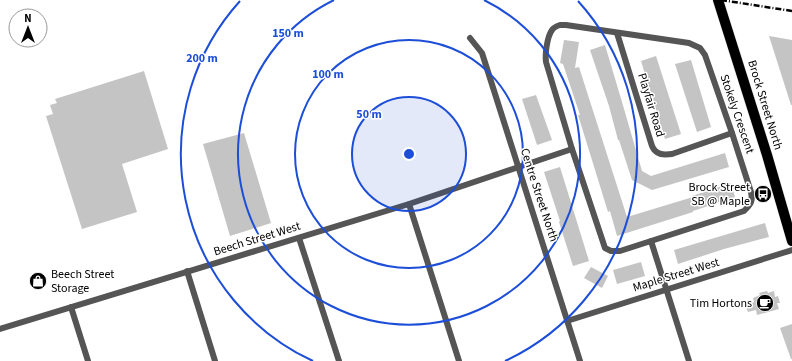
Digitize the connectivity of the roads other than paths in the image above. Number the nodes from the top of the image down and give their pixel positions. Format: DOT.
graph roads {
  1 [pos="718,0"];
  2 [pos="617,33"];
  3 [pos="470,38"];
  4 [pos="732,133"];
  5 [pos="572,149"];
  6 [pos="518,168"];
  7 [pos="409,204"];
  8 [pos="299,238"];
  9 [pos="651,241"];
  10 [pos="792,241"];
  11 [pos="792,250"];
  12 [pos="187,271"];
  13 [pos="666,290"];
  14 [pos="71,307"];
  15 [pos="567,321"];
  16 [pos="0,329"];
  17 [pos="88,361"];
  18 [pos="215,361"];
  19 [pos="339,361"];
  20 [pos="459,361"];
  21 [pos="580,361"];
  22 [pos="689,361"];
  1 -- 10 [label="main road, Brock Street North"];
  2 -- 4 [label="street, Stokely Crescent"];
  2 -- 4 [label="street, Playfair Road"];
  2 -- 5 [label="street, Stokely Crescent"];
  3 -- 6 [label="street, Centre Street North"];
  4 -- 9 [label="street, Stokely Crescent"];
  5 -- 6 [label="street, Beech Street West"];
  5 -- 9 [label="street, Stokely Crescent"];
  6 -- 7 [label="street, Beech Street West"];
  6 -- 15 [label="street, Centre Street North"];
  7 -- 8 [label="street, Beech Street West"];
  7 -- 20 [label="street"];
  8 -- 12 [label="street, Beech Street West"];
  8 -- 19 [label="street"];
  9 -- 13 [label="street"];
  11 -- 13 [label="street, Maple Street West"];
  12 -- 14 [label="street, Beech Street West"];
  12 -- 18 [label="street"];
  13 -- 15 [label="street, Maple Street West"];
  13 -- 22 [label="street"];
  14 -- 16 [label="street, Beech Street West"];
  14 -- 17 [label="street"];
  15 -- 21 [label="street, Centre Street North"];
}
